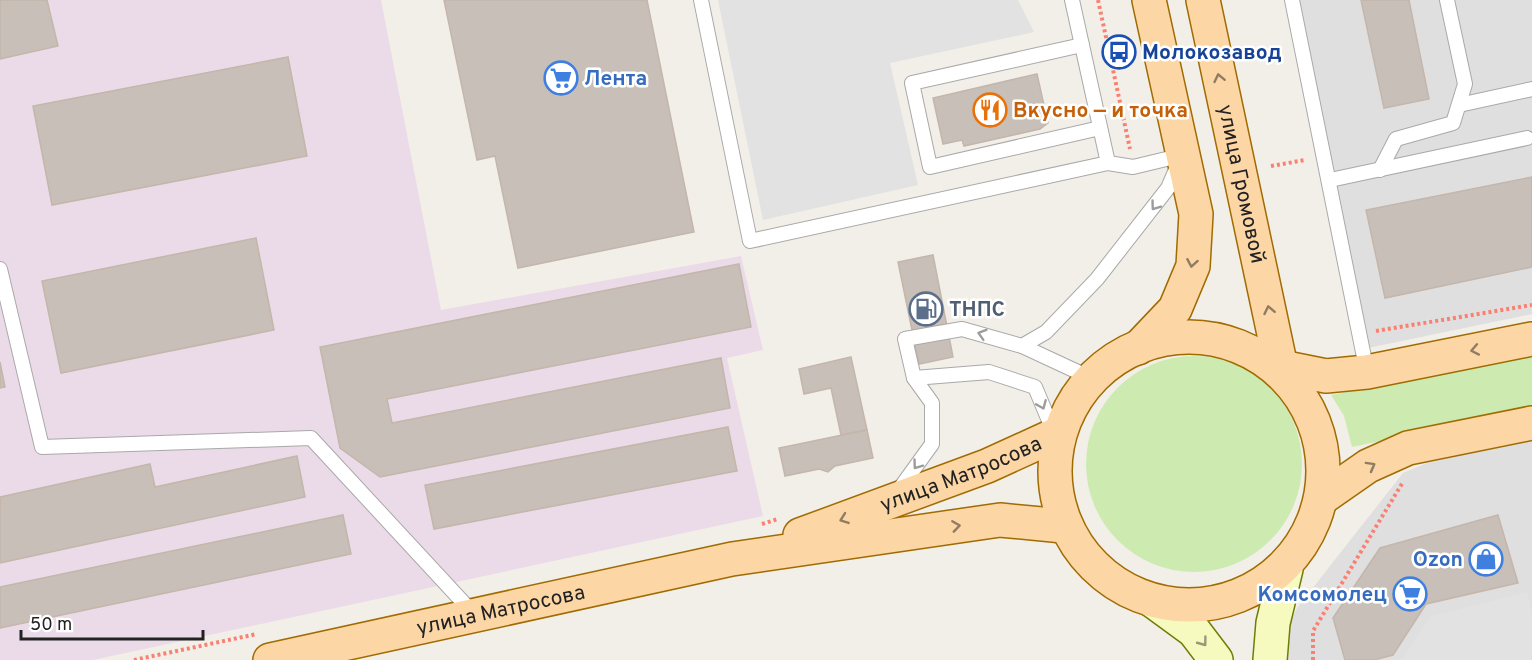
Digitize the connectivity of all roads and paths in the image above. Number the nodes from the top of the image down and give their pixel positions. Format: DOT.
graph roads {
  1 [pos="700,0"];
  2 [pos="1072,0"];
  3 [pos="1098,0"];
  4 [pos="1149,0"];
  5 [pos="1203,0"];
  6 [pos="1292,0"];
  7 [pos="1447,0"];
  8 [pos="1082,45"];
  9 [pos="1532,89"];
  10 [pos="1459,105"];
  11 [pos="1100,128"];
  12 [pos="1527,138"];
  13 [pos="1183,155"];
  14 [pos="1305,160"];
  15 [pos="1108,163"];
  16 [pos="1271,166"];
  17 [pos="1133,167"];
  18 [pos="1380,170"];
  19 [pos="1330,180"];
  20 [pos="0,269"];
  21 [pos="1532,305"];
  22 [pos="1373,320"];
  23 [pos="1532,339"];
  24 [pos="1022,346"];
  25 [pos="1138,348"];
  26 [pos="1281,367"];
  27 [pos="1367,372"];
  28 [pos="914,378"];
  29 [pos="1093,379"];
  30 [pos="1532,423"];
  31 [pos="1055,435"];
  32 [pos="1406,479"];
  33 [pos="1322,498"];
  34 [pos="890,502"];
  35 [pos="1063,526"];
  36 [pos="732,559"];
  37 [pos="1286,569"];
  38 [pos="1153,602"];
  39 [pos="477,616"];
  40 [pos="270,660"];
  41 [pos="1216,660"];
  42 [pos="1270,660"];
  43 [pos="1313,660"];
  1 -- 15 [label="lane"];
  2 -- 8 [label="lane"];
  3 -- 17 [label="path"];
  4 -- 13 [label="main road"];
  26 -- 5 [label="main road, улица Громовой, one-way"];
  6 -- 19 [label="lane"];
  7 -- 10 [label="lane"];
  8 -- 11 [label="lane"];
  8 -- 11 [label="lane"];
  9 -- 10 [label="lane"];
  10 -- 18 [label="lane"];
  11 -- 15 [label="lane"];
  12 -- 18 [label="lane"];
  13 -- 17 [label="lane"];
  13 -- 24 [label="lane, one-way"];
  13 -- 25 [label="main road, one-way"];
  14 -- 16 [label="path"];
  15 -- 17 [label="lane"];
  18 -- 19 [label="lane"];
  19 -- 27 [label="lane"];
  20 -- 39 [label="lane"];
  21 -- 22 [label="path"];
  23 -- 27 [label="main road, one-way"];
  24 -- 28 [label="lane, one-way"];
  24 -- 29 [label="lane"];
  25 -- 26 [label="main road"];
  25 -- 29 [label="main road"];
  26 -- 27 [label="main road"];
  26 -- 33 [label="main road"];
  28 -- 31 [label="lane, one-way"];
  28 -- 34 [label="lane, one-way"];
  29 -- 31 [label="main road"];
  33 -- 30 [label="main road, one-way"];
  31 -- 34 [label="main road, улица Матросова"];
  31 -- 35 [label="main road"];
  32 -- 43 [label="path"];
  33 -- 37 [label="main road"];
  34 -- 36 [label="main road, улица Матросова, one-way"];
  36 -- 35 [label="main road, улица Матросова, one-way"];
  35 -- 38 [label="main road"];
  36 -- 39 [label="main road, улица Матросова"];
  37 -- 38 [label="main road"];
  37 -- 42 [label="main road"];
  38 -- 41 [label="main road, one-way"];
  39 -- 40 [label="main road, улица Матросова"];
}
